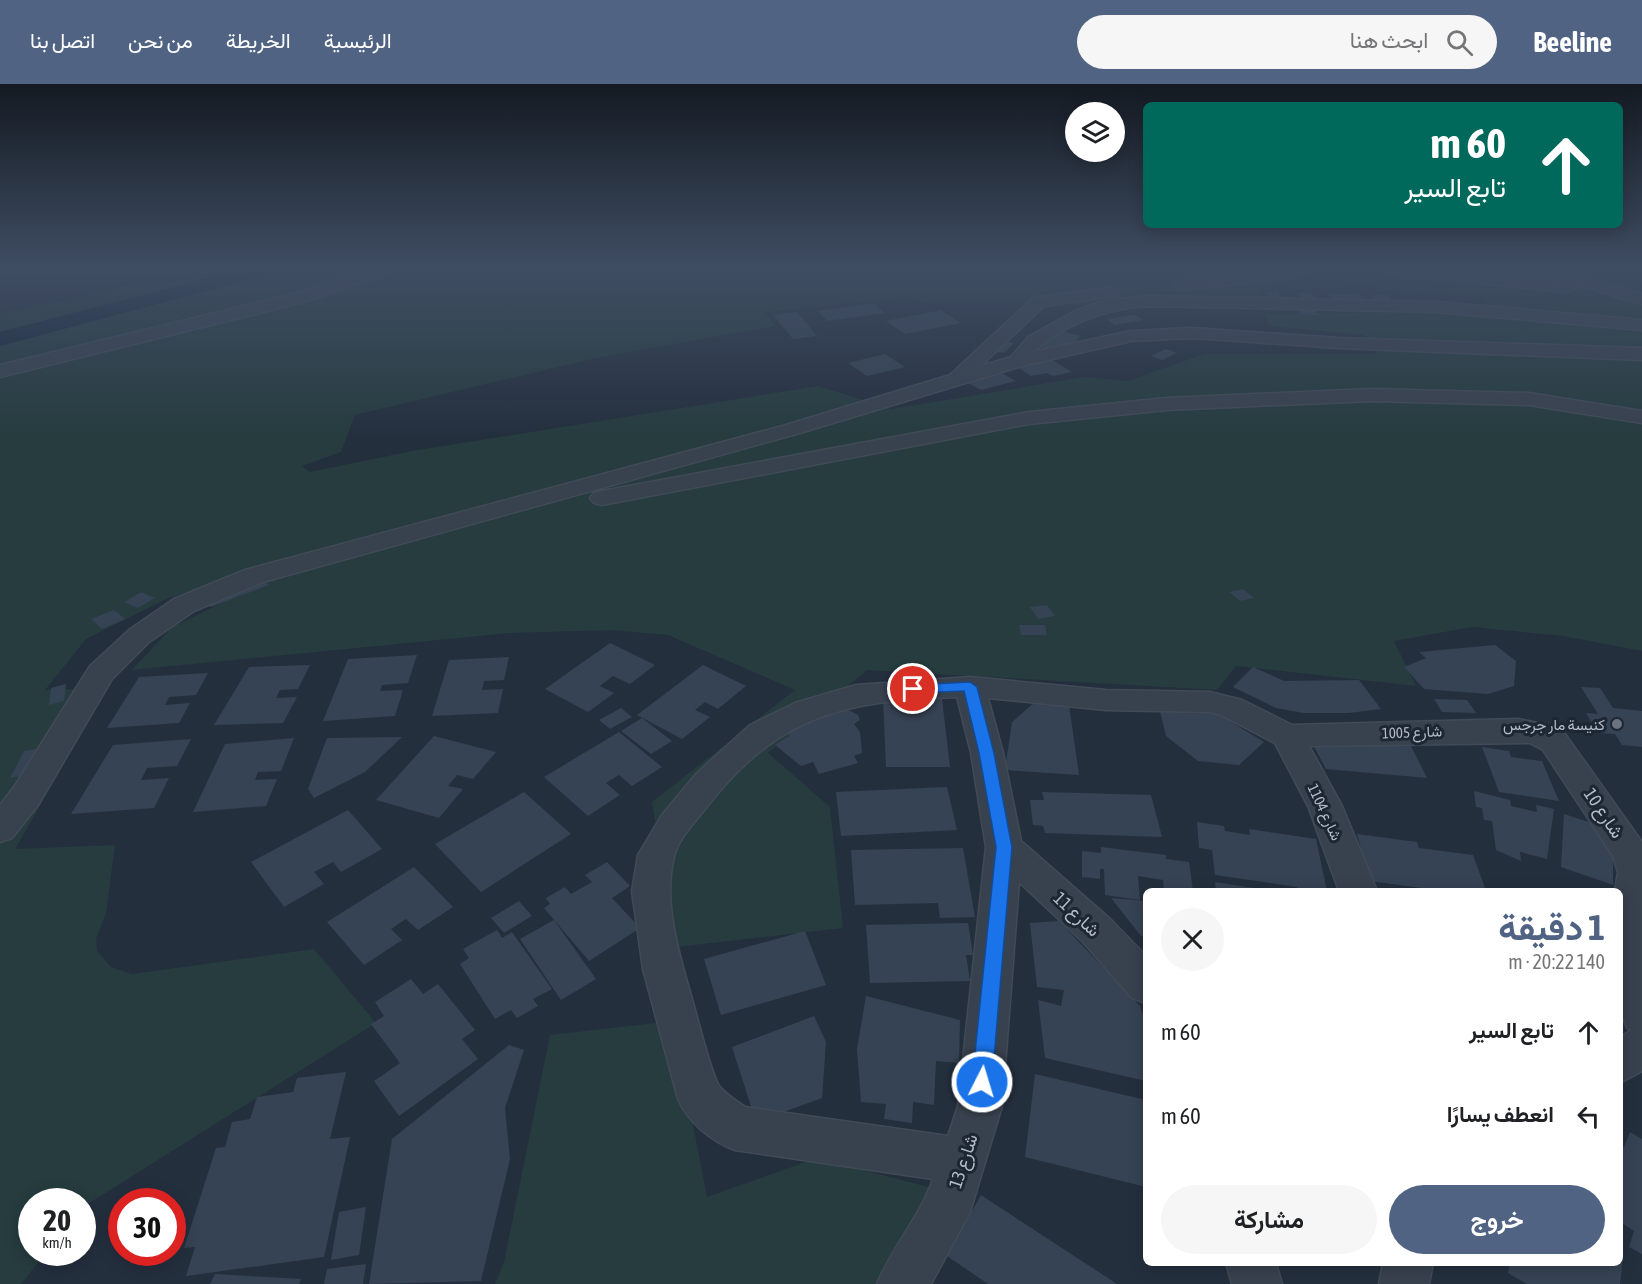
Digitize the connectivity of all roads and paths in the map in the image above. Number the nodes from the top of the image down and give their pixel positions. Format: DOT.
graph roads {
  1 [pos="185,325"];
  2 [pos="1014,325"];
  3 [pos="1064,325"];
  4 [pos="1642,354"];
  5 [pos="1017,361"];
  6 [pos="0,371"];
  7 [pos="954,380"];
  8 [pos="1642,417"];
  9 [pos="462,518"];
  10 [pos="970,687"];
  11 [pos="1538,733"];
  12 [pos="1287,736"];
  13 [pos="0,829"];
  14 [pos="1004,847"];
  15 [pos="1357,888"];
  16 [pos="1638,949"];
  17 [pos="1143,982"];
  18 [pos="1642,1016"];
  19 [pos="1642,1045"];
  20 [pos="1623,1061"];
  21 [pos="964,1161"];
  22 [pos="1252,1266"];
  23 [pos="902,1284"];
  24 [pos="1257,1284"];
  1 -- 6 [label="street"];
  2 -- 7 [label="street"];
  3 -- 5 [label="street"];
  4 -- 5 [label="street"];
  5 -- 7 [label="street"];
  7 -- 9 [label="street"];
  8 -- 9 [label="street"];
  9 -- 13 [label="street"];
  10 -- 12 [label="street"];
  10 -- 14 [label="street, شارع 13"];
  10 -- 21 [label="street"];
  11 -- 12 [label="street, شارع 1005"];
  11 -- 16 [label="street, شارع 10"];
  12 -- 15 [label="street, شارع 1104"];
  14 -- 17 [label="street, شارع 11"];
  14 -- 21 [label="street, شارع 13"];
  16 -- 18 [label="street, شارع 10"];
  19 -- 20 [label="street"];
  21 -- 23 [label="street, شارع 13"];
  22 -- 24 [label="street"];
}
